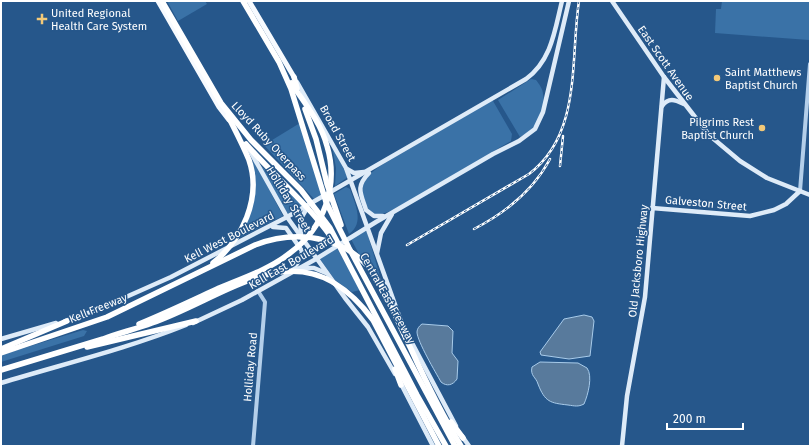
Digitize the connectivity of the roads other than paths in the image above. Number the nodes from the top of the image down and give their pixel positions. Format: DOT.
graph roads {
  1 [pos="158,1"];
  2 [pos="162,1"];
  3 [pos="243,1"];
  4 [pos="249,1"];
  5 [pos="562,1"];
  6 [pos="569,1"];
  7 [pos="612,1"];
  8 [pos="279,62"];
  9 [pos="810,64"];
  10 [pos="664,76"];
  11 [pos="294,77"];
  12 [pos="221,103"];
  13 [pos="684,104"];
  14 [pos="662,107"];
  15 [pos="246,144"];
  16 [pos="311,157"];
  17 [pos="346,169"];
  18 [pos="370,170"];
  19 [pos="352,182"];
  20 [pos="800,192"];
  21 [pos="810,195"];
  22 [pos="308,206"];
  23 [pos="652,208"];
  24 [pos="317,209"];
  25 [pos="394,212"];
  26 [pos="387,216"];
  27 [pos="287,217"];
  28 [pos="367,227"];
  29 [pos="267,228"];
  30 [pos="303,240"];
  31 [pos="339,246"];
  32 [pos="377,256"];
  33 [pos="345,258"];
  34 [pos="316,259"];
  35 [pos="357,262"];
  36 [pos="299,269"];
  37 [pos="198,273"];
  38 [pos="291,273"];
  39 [pos="327,274"];
  40 [pos="386,284"];
  41 [pos="258,291"];
  42 [pos="370,306"];
  43 [pos="67,321"];
  44 [pos="151,321"];
  45 [pos="196,321"];
  46 [pos="1,339"];
  47 [pos="1,350"];
  48 [pos="1,353"];
  49 [pos="408,356"];
  50 [pos="34,360"];
  51 [pos="1,370"];
  52 [pos="1,383"];
  53 [pos="401,385"];
  54 [pos="463,438"];
  55 [pos="253,446"];
  56 [pos="433,446"];
  57 [pos="439,446"];
  58 [pos="446,446"];
  59 [pos="455,446"];
  60 [pos="461,446"];
  61 [pos="469,446"];
  62 [pos="622,446"];
  1 -- 15 [label="main road, Holliday Street"];
  2 -- 12 [label="highway, Lloyd Ruby Overpass"];
  3 -- 8 [label="highway, Lloyd Ruby Overpass"];
  4 -- 11 [label="main road, Broad Street"];
  5 -- 18 [label="main road, Kell West Boulevard"];
  6 -- 25 [label="main road, Kell East Boulevard"];
  7 -- 10 [label="main road, East Scott Avenue"];
  8 -- 16 [label="highway, Lloyd Ruby Overpass"];
  8 -- 44 [label="highway"];
  9 -- 20 [label="street"];
  10 -- 13 [label="main road, East Scott Avenue"];
  10 -- 14 [label="main road, Old Jacksboro Highway"];
  11 -- 17 [label="main road, Broad Street"];
  11 -- 35 [label="highway"];
  12 -- 24 [label="highway, Lloyd Ruby Overpass"];
  12 -- 37 [label="highway"];
  13 -- 14 [label="main road"];
  13 -- 20 [label="main road, East Scott Avenue"];
  14 -- 23 [label="main road, Old Jacksboro Highway"];
  15 -- 27 [label="main road, Holliday Street"];
  15 -- 33 [label="highway"];
  16 -- 35 [label="highway, Central East Freeway"];
  17 -- 18 [label="main road"];
  17 -- 19 [label="main road, Broad Street"];
  18 -- 19 [label="main road, Kell West Boulevard"];
  18 -- 26 [label="main road"];
  19 -- 22 [label="main road, Kell West Boulevard"];
  19 -- 28 [label="main road, Broad Street"];
  20 -- 21 [label="main road, East Scott Avenue"];
  20 -- 23 [label="main road, Galveston Street"];
  22 -- 27 [label="main road, Kell West Boulevard"];
  22 -- 30 [label="main road"];
  23 -- 62 [label="main road, Old Jacksboro Highway"];
  24 -- 31 [label="highway, Central East Freeway"];
  25 -- 26 [label="main road, Kell East Boulevard"];
  25 -- 32 [label="main road"];
  26 -- 28 [label="main road, Kell East Boulevard"];
  27 -- 29 [label="main road, Kell West Boulevard"];
  27 -- 30 [label="main road, Holliday Street"];
  28 -- 32 [label="main road, Broad Street"];
  28 -- 34 [label="main road, Kell East Boulevard"];
  29 -- 38 [label="main road"];
  29 -- 43 [label="main road, Kell West Boulevard"];
  30 -- 34 [label="main road, Holliday Street"];
  31 -- 33 [label="highway, Central East Freeway"];
  31 -- 37 [label="highway"];
  31 -- 60 [label="highway"];
  32 -- 40 [label="main road, Broad Street"];
  33 -- 42 [label="highway, Central East Freeway"];
  34 -- 36 [label="main road, Kell East Boulevard"];
  34 -- 39 [label="main road, Holliday Street"];
  35 -- 49 [label="highway, Central East Freeway"];
  36 -- 38 [label="main road, Kell East Boulevard"];
  36 -- 39 [label="main road"];
  37 -- 48 [label="highway, Kell Freeway"];
  38 -- 41 [label="main road, Kell East Boulevard"];
  39 -- 53 [label="main road, Holliday Street"];
  40 -- 54 [label="main road, Central East Freeway"];
  41 -- 45 [label="main road, Kell East Boulevard"];
  41 -- 55 [label="street, Holliday Road"];
  42 -- 53 [label="highway"];
  42 -- 58 [label="highway, Central East Freeway"];
  43 -- 46 [label="main road, Kell West Boulevard"];
  43 -- 47 [label="highway"];
  44 -- 50 [label="highway"];
  44 -- 57 [label="highway"];
  45 -- 50 [label="highway"];
  45 -- 52 [label="main road, Kell East Boulevard"];
  49 -- 54 [label="highway"];
  49 -- 59 [label="highway, Central East Freeway"];
  50 -- 51 [label="highway"];
  53 -- 56 [label="main road"];
  54 -- 61 [label="main road, Central East Freeway"];
}
